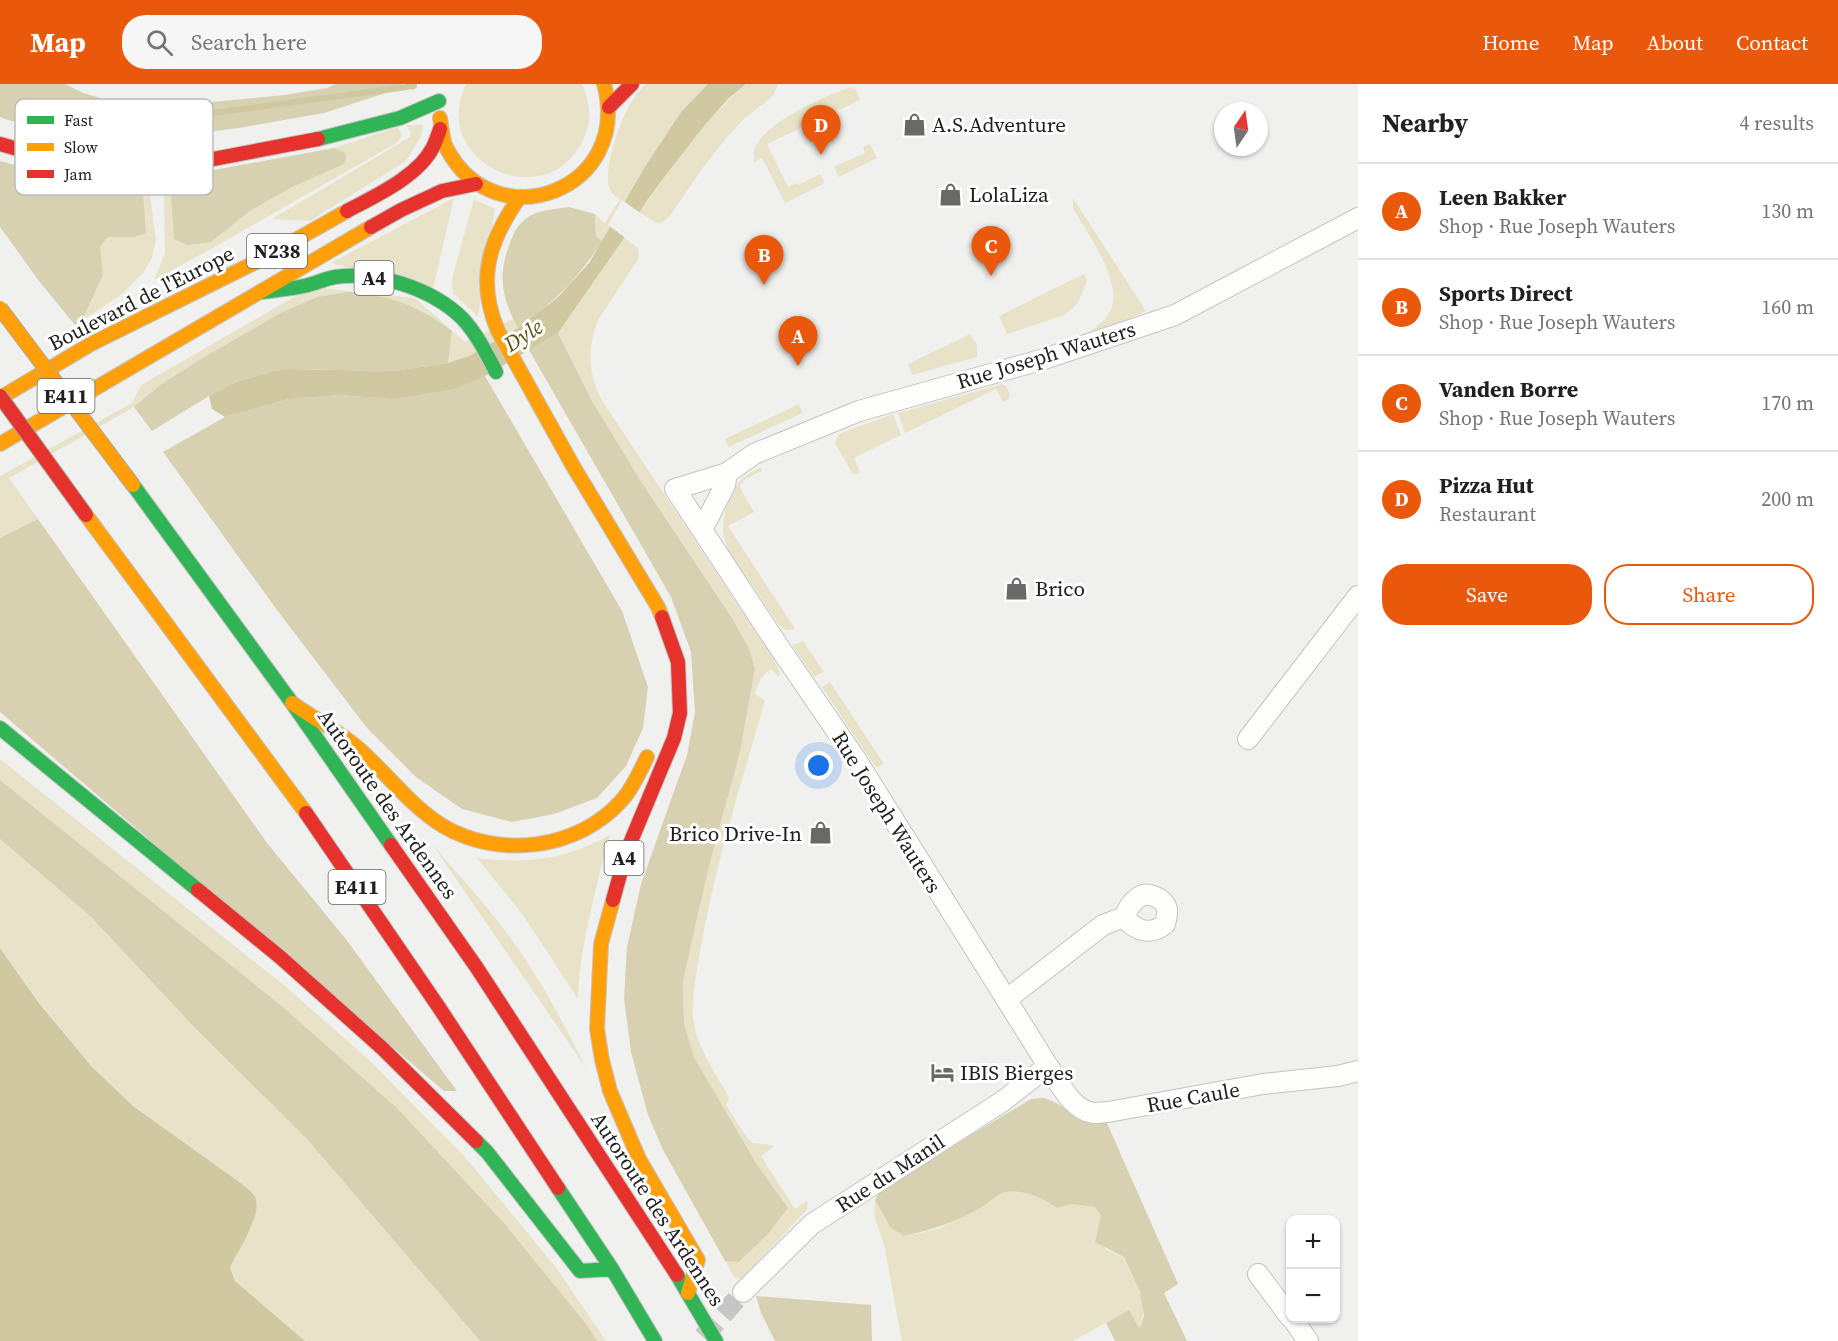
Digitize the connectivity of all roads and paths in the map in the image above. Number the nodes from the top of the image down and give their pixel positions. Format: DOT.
graph roads {
  1 [pos="444,84"];
  2 [pos="604,84"];
  3 [pos="632,84"];
  4 [pos="439,101"];
  5 [pos="609,107"];
  6 [pos="440,129"];
  7 [pos="0,144"];
  8 [pos="15,148"];
  9 [pos="213,159"];
  10 [pos="476,184"];
  11 [pos="519,198"];
  12 [pos="1358,218"];
  13 [pos="263,292"];
  14 [pos="0,308"];
  15 [pos="502,382"];
  16 [pos="0,397"];
  17 [pos="0,444"];
  18 [pos="727,473"];
  19 [pos="702,530"];
  20 [pos="1358,596"];
  21 [pos="292,704"];
  22 [pos="0,728"];
  23 [pos="1248,739"];
  24 [pos="651,747"];
  25 [pos="1124,917"];
  26 [pos="1007,999"];
  27 [pos="1048,1066"];
  28 [pos="1358,1071"];
  29 [pos="612,1269"];
  30 [pos="1258,1274"];
  31 [pos="743,1292"];
  32 [pos="688,1293"];
  33 [pos="1286,1311"];
  34 [pos="1295,1323"];
  35 [pos="655,1341"];
  36 [pos="717,1341"];
  37 [pos="1308,1341"];
  1 -- 4 [label="main road, Boulevard de l'Europe"];
  2 -- 5 [label="main road, Boulevard de l'Europe"];
  3 -- 5 [label="main road"];
  4 -- 6 [label="main road, Boulevard de l'Europe"];
  4 -- 9 [label="main road"];
  5 -- 11 [label="main road, Boulevard de l'Europe"];
  6 -- 10 [label="main road, Boulevard de l'Europe"];
  6 -- 16 [label="main road, Boulevard de l'Europe / N238"];
  7 -- 8 [label="main road"];
  10 -- 11 [label="main road, Boulevard de l'Europe"];
  10 -- 13 [label="main road, N238"];
  11 -- 32 [label="main road, A4"];
  12 -- 18 [label="street, Rue Joseph Wauters"];
  13 -- 15 [label="main road, A4"];
  13 -- 17 [label="main road, N238"];
  14 -- 21 [label="main road, Autoroute des Ardennes / E411, bridge"];
  16 -- 29 [label="main road, E411, bridge"];
  18 -- 19 [label="street"];
  18 -- 19 [label="street, Rue Joseph Wauters"];
  19 -- 26 [label="street, Rue Joseph Wauters"];
  20 -- 23 [label="street"];
  21 -- 24 [label="main road, A4"];
  21 -- 32 [label="main road, Autoroute des Ardennes / E411"];
  22 -- 29 [label="main road"];
  25 -- 26 [label="street"];
  26 -- 27 [label="street, Rue Joseph Wauters"];
  27 -- 28 [label="street, Rue Caule"];
  27 -- 31 [label="street, Rue du Manil"];
  29 -- 35 [label="main road, E411"];
  30 -- 33 [label="street"];
  32 -- 36 [label="main road, Autoroute des Ardennes / E411"];
  34 -- 37 [label="street"];
}
